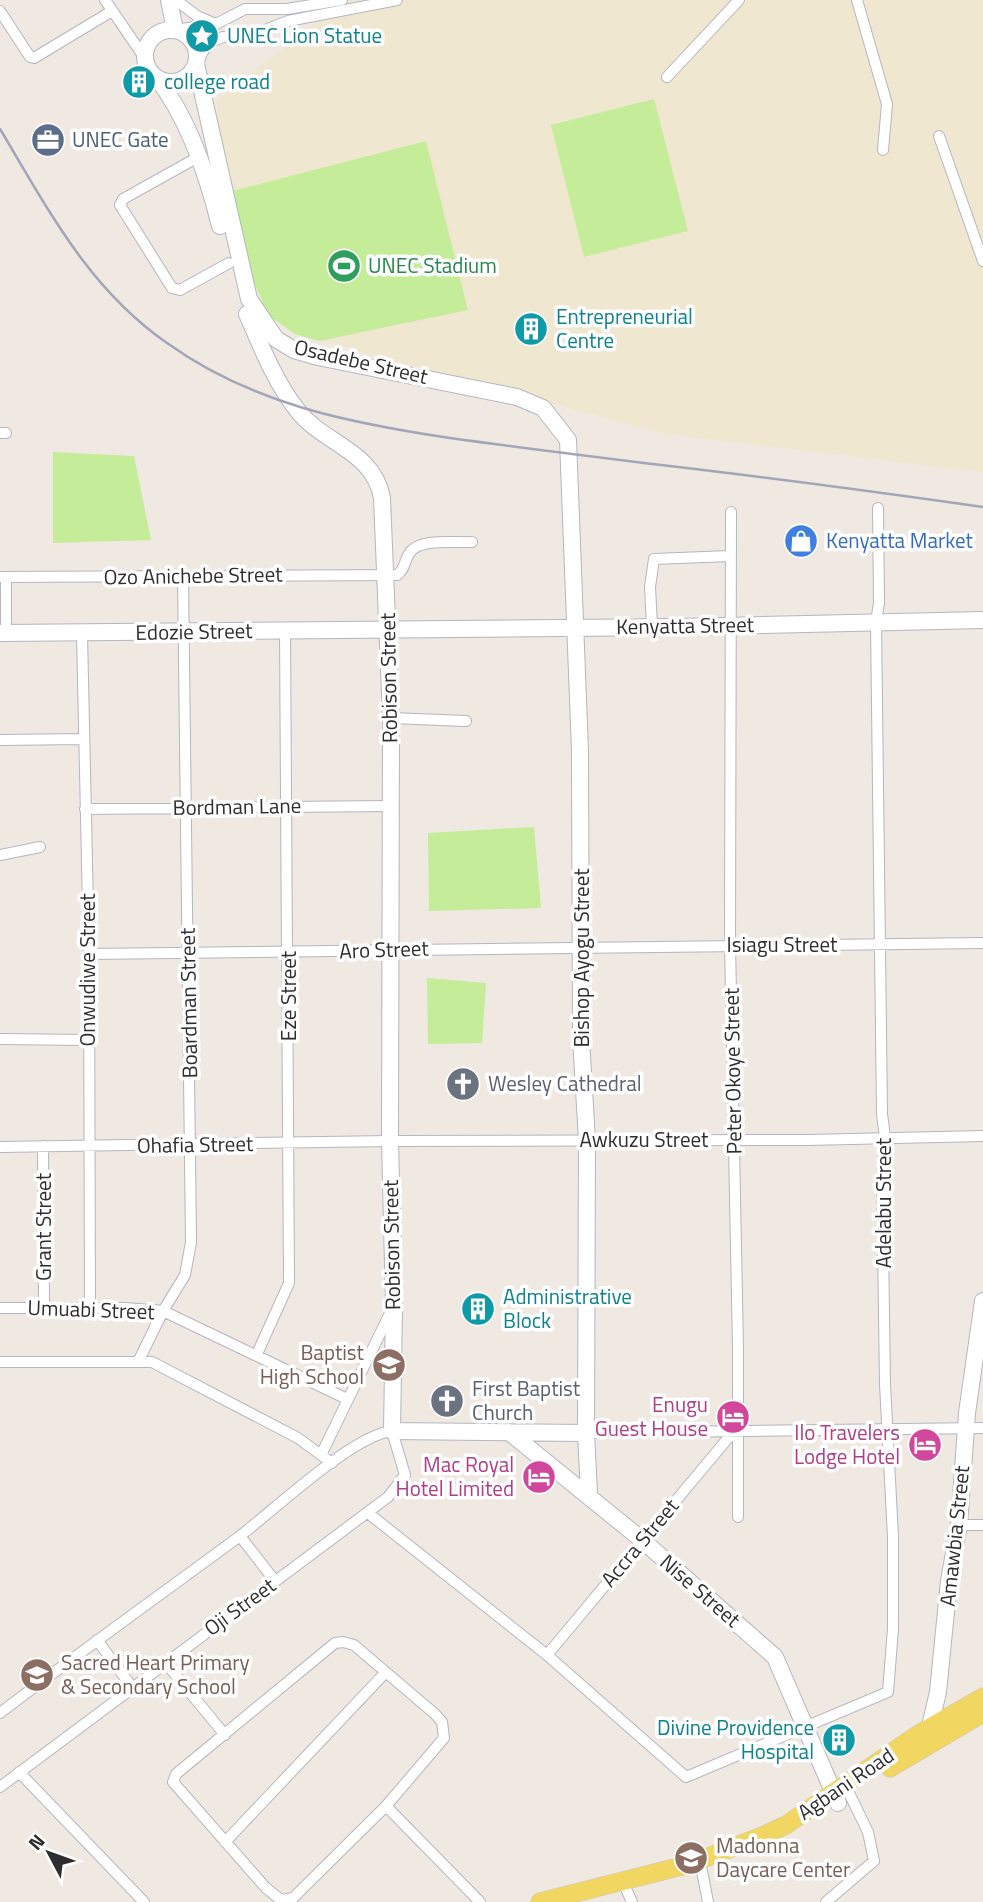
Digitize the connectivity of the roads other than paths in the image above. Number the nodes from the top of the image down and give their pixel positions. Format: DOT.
graph roads {
  1 [pos="105,0"];
  2 [pos="169,0"];
  3 [pos="176,0"];
  4 [pos="342,0"];
  5 [pos="397,0"];
  6 [pos="739,0"];
  7 [pos="857,0"];
  8 [pos="112,11"];
  9 [pos="0,12"];
  10 [pos="216,24"];
  11 [pos="176,30"];
  12 [pos="146,60"];
  13 [pos="196,64"];
  14 [pos="667,77"];
  15 [pos="157,78"];
  16 [pos="939,136"];
  17 [pos="883,150"];
  18 [pos="200,156"];
  19 [pos="983,261"];
  20 [pos="229,263"];
  21 [pos="269,342"];
  22 [pos="558,424"];
  23 [pos="878,508"];
  24 [pos="731,512"];
  25 [pos="472,542"];
  26 [pos="730,556"];
  27 [pos="387,575"];
  28 [pos="183,576"];
  29 [pos="3,577"];
  30 [pos="983,620"];
  31 [pos="876,622"];
  32 [pos="652,626"];
  33 [pos="730,626"];
  34 [pos="577,628"];
  35 [pos="388,629"];
  36 [pos="285,631"];
  37 [pos="185,632"];
  38 [pos="3,633"];
  39 [pos="82,634"];
  40 [pos="391,718"];
  41 [pos="466,721"];
  42 [pos="83,738"];
  43 [pos="0,740"];
  44 [pos="287,806"];
  45 [pos="389,806"];
  46 [pos="188,807"];
  47 [pos="85,809"];
  48 [pos="40,846"];
  49 [pos="0,855"];
  50 [pos="983,943"];
  51 [pos="730,944"];
  52 [pos="881,944"];
  53 [pos="391,948"];
  54 [pos="582,948"];
  55 [pos="289,952"];
  56 [pos="89,954"];
  57 [pos="187,954"];
  58 [pos="0,1039"];
  59 [pos="88,1040"];
  60 [pos="983,1136"];
  61 [pos="885,1137"];
  62 [pos="734,1140"];
  63 [pos="390,1141"];
  64 [pos="587,1141"];
  65 [pos="289,1143"];
  66 [pos="43,1146"];
  67 [pos="90,1146"];
  68 [pos="191,1146"];
  69 [pos="0,1147"];
  70 [pos="983,1301"];
  71 [pos="394,1306"];
  72 [pos="90,1307"];
  73 [pos="0,1308"];
  74 [pos="44,1308"];
  75 [pos="163,1311"];
  76 [pos="257,1354"];
  77 [pos="0,1362"];
  78 [pos="138,1362"];
  79 [pos="347,1399"];
  80 [pos="965,1427"];
  81 [pos="983,1427"];
  82 [pos="889,1429"];
  83 [pos="392,1431"];
  84 [pos="736,1431"];
  85 [pos="509,1432"];
  86 [pos="586,1433"];
  87 [pos="322,1453"];
  88 [pos="332,1463"];
  89 [pos="589,1495"];
  90 [pos="368,1513"];
  91 [pos="738,1517"];
  92 [pos="959,1525"];
  93 [pos="983,1525"];
  94 [pos="240,1536"];
  95 [pos="642,1539"];
  96 [pos="275,1581"];
  97 [pos="97,1640"];
  98 [pos="547,1655"];
  99 [pos="165,1662"];
  100 [pos="385,1673"];
  101 [pos="132,1686"];
  102 [pos="983,1698"];
  103 [pos="0,1713"];
  104 [pos="983,1713"];
  105 [pos="804,1726"];
  106 [pos="225,1735"];
  107 [pos="928,1736"];
  108 [pos="19,1772"];
  109 [pos="0,1787"];
  110 [pos="840,1797"];
  111 [pos="386,1806"];
  112 [pos="225,1842"];
  113 [pos="702,1871"];
  114 [pos="630,1896"];
  115 [pos="144,1902"];
  116 [pos="480,1902"];
  117 [pos="540,1902"];
  118 [pos="582,1902"];
  119 [pos="708,1902"];
  120 [pos="826,1902"];
  1 -- 8 [label="street"];
  2 -- 11 [label="main road"];
  3 -- 10 [label="street"];
  4 -- 10 [label="street"];
  5 -- 13 [label="street"];
  6 -- 14 [label="street"];
  7 -- 17 [label="street"];
  8 -- 9 [label="street"];
  8 -- 12 [label="street"];
  10 -- 11 [label="street"];
  11 -- 12 [label="main road"];
  11 -- 13 [label="main road"];
  12 -- 15 [label="main road"];
  13 -- 15 [label="main road"];
  13 -- 21 [label="main road, Osadebe Street"];
  15 -- 18 [label="main road, Osadebe Street"];
  16 -- 19 [label="street"];
  18 -- 20 [label="main road, Osadebe Street"];
  18 -- 20 [label="street"];
  20 -- 21 [label="main road, Osadebe Street"];
  21 -- 22 [label="main road, Osadebe Street"];
  21 -- 27 [label="main road, Osadebe Street"];
  22 -- 34 [label="main road, Bishop Ayogu Street"];
  23 -- 31 [label="street, Adelabu Street"];
  24 -- 26 [label="street, Peter Okoye Street"];
  25 -- 27 [label="street"];
  26 -- 32 [label="street"];
  26 -- 33 [label="street, Peter Okoye Street"];
  27 -- 28 [label="street, Ozo Anichebe Street"];
  27 -- 35 [label="main road, Robison Street"];
  28 -- 29 [label="street, Ozo Anichebe Street"];
  28 -- 37 [label="street, Boardman Street"];
  29 -- 38 [label="street"];
  30 -- 31 [label="main road, Kenyatta Street"];
  31 -- 33 [label="main road, Kenyatta Street"];
  31 -- 52 [label="street, Adelabu Street"];
  32 -- 33 [label="main road, Kenyatta Street"];
  32 -- 34 [label="main road, Kenyatta Street"];
  33 -- 51 [label="street, Peter Okoye Street"];
  34 -- 35 [label="main road, Kenyatta Street"];
  34 -- 54 [label="main road, Bishop Ayogu Street"];
  35 -- 36 [label="main road, Edozie Street"];
  35 -- 40 [label="main road, Robison Street"];
  36 -- 37 [label="main road, Edozie Street"];
  36 -- 44 [label="street, Eze Street"];
  37 -- 39 [label="main road, Edozie Street"];
  37 -- 46 [label="street, Boardman Street"];
  38 -- 39 [label="main road, Edozie Street"];
  39 -- 42 [label="street, Onwudiwe Street"];
  40 -- 41 [label="street"];
  40 -- 45 [label="main road, Robison Street"];
  42 -- 43 [label="street"];
  42 -- 47 [label="street, Onwudiwe Street"];
  44 -- 45 [label="street, Bordman Lane"];
  44 -- 46 [label="street, Bordman Lane"];
  44 -- 55 [label="street, Eze Street"];
  45 -- 53 [label="main road, Robison Street"];
  46 -- 47 [label="street, Bordman Lane"];
  46 -- 57 [label="street, Boardman Street"];
  47 -- 56 [label="street, Onwudiwe Street"];
  48 -- 49 [label="street"];
  50 -- 52 [label="street, Isiagu Street"];
  51 -- 52 [label="street, Isiagu Street"];
  51 -- 54 [label="street, Isiagu Street"];
  51 -- 62 [label="street, Peter Okoye Street"];
  52 -- 61 [label="street, Adelabu Street"];
  53 -- 54 [label="street, Aro Street"];
  53 -- 55 [label="street, Aro Street"];
  53 -- 63 [label="main road, Robison Street"];
  54 -- 64 [label="main road, Bishop Ayogu Street"];
  55 -- 57 [label="street, Aro Street"];
  55 -- 65 [label="street, Eze Street"];
  56 -- 57 [label="street, Aro Street"];
  56 -- 59 [label="street, Onwudiwe Street"];
  57 -- 68 [label="street, Boardman Street"];
  58 -- 59 [label="street"];
  59 -- 67 [label="street, Onwudiwe Street"];
  60 -- 61 [label="street, Awkuzu Street"];
  61 -- 62 [label="street, Awkuzu Street"];
  61 -- 82 [label="street, Adelabu Street"];
  62 -- 64 [label="street, Awkuzu Street"];
  62 -- 84 [label="street, Peter Okoye Street"];
  63 -- 64 [label="street, Awkuzu Street"];
  63 -- 65 [label="street, Ohafia Street"];
  63 -- 71 [label="main road, Robison Street"];
  64 -- 86 [label="main road, Bishop Ayogu Street"];
  65 -- 68 [label="street, Ohafia Street"];
  65 -- 76 [label="street, Eze Street"];
  66 -- 67 [label="street, Ohafia Street"];
  66 -- 69 [label="street, Ohafia Street"];
  66 -- 74 [label="street, Grant Street"];
  67 -- 68 [label="street, Ohafia Street"];
  67 -- 72 [label="street, Onwudiwe Street"];
  68 -- 75 [label="street, Boardman Street"];
  70 -- 80 [label="main road, Amawbia Street"];
  71 -- 79 [label="street"];
  71 -- 83 [label="main road, Robison Street"];
  72 -- 74 [label="street, Umuabi Street"];
  72 -- 75 [label="street, Umuabi Street"];
  73 -- 74 [label="street, Umuabi Street"];
  75 -- 76 [label="street, Umuabi Street"];
  75 -- 78 [label="street, Boardman Street"];
  76 -- 79 [label="street, Umuabi Street"];
  77 -- 78 [label="street"];
  78 -- 87 [label="street"];
  79 -- 87 [label="street"];
  80 -- 81 [label="street"];
  80 -- 82 [label="street"];
  80 -- 92 [label="main road, Amawbia Street"];
  82 -- 84 [label="street"];
  82 -- 105 [label="street, Adelabu Street"];
  83 -- 85 [label="main road"];
  83 -- 88 [label="street"];
  83 -- 90 [label="street, Oji Street"];
  84 -- 86 [label="street"];
  84 -- 91 [label="street, Peter Okoye Street"];
  84 -- 95 [label="street, Accra Street"];
  85 -- 86 [label="main road"];
  85 -- 89 [label="main road, Nise Street"];
  86 -- 89 [label="main road, Bishop Ayogu Street"];
  87 -- 88 [label="street"];
  88 -- 94 [label="street"];
  89 -- 95 [label="main road, Nise Street"];
  90 -- 96 [label="street, Oji Street"];
  90 -- 98 [label="street"];
  92 -- 93 [label="street"];
  92 -- 107 [label="main road, Amawbia Street"];
  94 -- 96 [label="street"];
  94 -- 97 [label="street"];
  95 -- 98 [label="street, Accra Street"];
  95 -- 105 [label="main road, Nise Street"];
  96 -- 99 [label="street, Oji Street"];
  97 -- 101 [label="street"];
  97 -- 103 [label="street"];
  98 -- 105 [label="street"];
  99 -- 101 [label="street, Oji Street"];
  99 -- 106 [label="street"];
  100 -- 106 [label="street"];
  100 -- 111 [label="street"];
  100 -- 112 [label="street"];
  101 -- 108 [label="street, Oji Street"];
  102 -- 107 [label="main road, Agbani Road"];
  104 -- 107 [label="main road, Agbani Road"];
  105 -- 110 [label="main road, Nise Street"];
  106 -- 112 [label="street"];
  107 -- 110 [label="main road, Agbani Road"];
  108 -- 109 [label="street, Oji Street"];
  108 -- 115 [label="street"];
  110 -- 113 [label="main road, Agbani Road"];
  110 -- 117 [label="main road, Agbani Road"];
  110 -- 120 [label="street"];
  111 -- 112 [label="street"];
  111 -- 116 [label="street"];
  113 -- 114 [label="main road, Agbani Road"];
  113 -- 119 [label="street"];
  114 -- 118 [label="main road, Agbani Road"];
}
